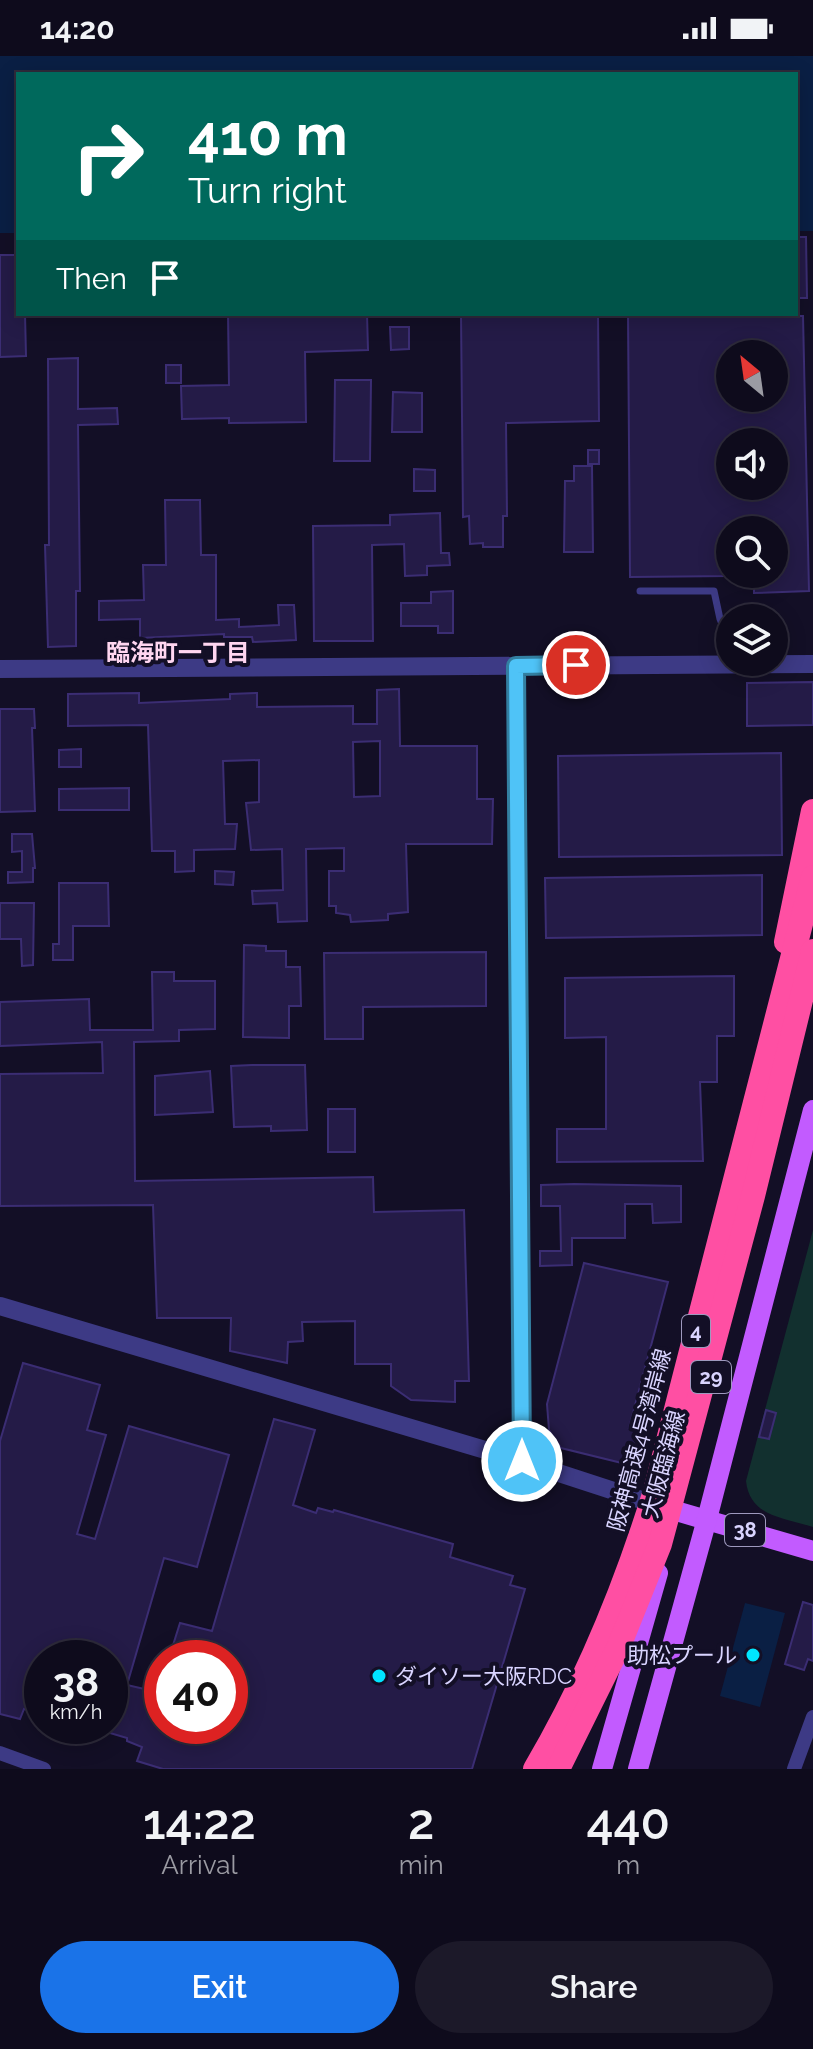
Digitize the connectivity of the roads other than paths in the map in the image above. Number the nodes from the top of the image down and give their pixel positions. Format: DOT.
graph roads {
  1 [pos="640,591"];
  2 [pos="717,604"];
  3 [pos="716,664"];
  4 [pos="788,664"];
  5 [pos="813,664"];
  6 [pos="516,666"];
  7 [pos="0,669"];
  8 [pos="813,811"];
  9 [pos="813,866"];
  10 [pos="813,877"];
  11 [pos="813,951"];
  12 [pos="813,982"];
  13 [pos="795,1053"];
  14 [pos="762,1074"];
  15 [pos="813,1110"];
  16 [pos="753,1196"];
  17 [pos="0,1306"];
  18 [pos="522,1461"];
  19 [pos="676,1511"];
  20 [pos="707,1519"];
  21 [pos="813,1551"];
  22 [pos="813,1717"];
  23 [pos="0,1753"];
  24 [pos="44,1769"];
  25 [pos="535,1769"];
  26 [pos="558,1769"];
  27 [pos="602,1769"];
  28 [pos="638,1769"];
  29 [pos="794,1769"];
  1 -- 2 [label="lane"];
  3 -- 6 [label="street"];
  4 -- 5 [label="street"];
  6 -- 7 [label="street"];
  6 -- 18 [label="street"];
  8 -- 14 [label="highway, bridge"];
  9 -- 13 [label="main road"];
  10 -- 14 [label="highway, 阪神高速4号湾岸線 / 4, bridge"];
  11 -- 16 [label="highway, 4, bridge"];
  12 -- 13 [label="main road, 大阪臨海線 / 29"];
  12 -- 16 [label="highway, bridge"];
  13 -- 19 [label="main road, 大阪臨海線 / 29"];
  14 -- 25 [label="highway, 阪神高速4号湾岸線 / 4, bridge"];
  15 -- 20 [label="main road, 29"];
  16 -- 26 [label="highway, 4, bridge"];
  17 -- 18 [label="street"];
  18 -- 19 [label="street"];
  19 -- 20 [label="main road, 38"];
  19 -- 27 [label="main road, 大阪臨海線 / 29"];
  20 -- 21 [label="main road, 38"];
  20 -- 28 [label="main road, 29"];
  22 -- 29 [label="street"];
  23 -- 24 [label="street"];
}
